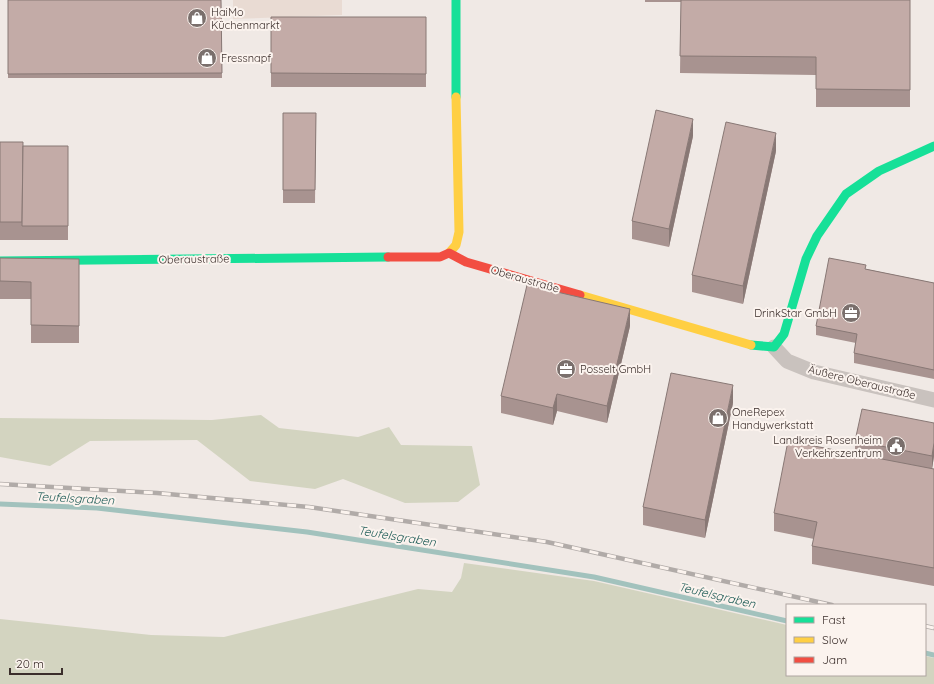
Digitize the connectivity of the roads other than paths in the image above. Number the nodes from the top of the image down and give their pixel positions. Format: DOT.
graph roads {
  1 [pos="456,0"];
  2 [pos="934,146"];
  3 [pos="449,253"];
  4 [pos="0,261"];
  5 [pos="774,347"];
  6 [pos="934,400"];
  1 -- 3 [label="street"];
  2 -- 5 [label="street"];
  3 -- 4 [label="street, Oberaustraße"];
  3 -- 5 [label="street, Oberaustraße"];
  5 -- 6 [label="street, Äußere Oberaustraße"];
}
